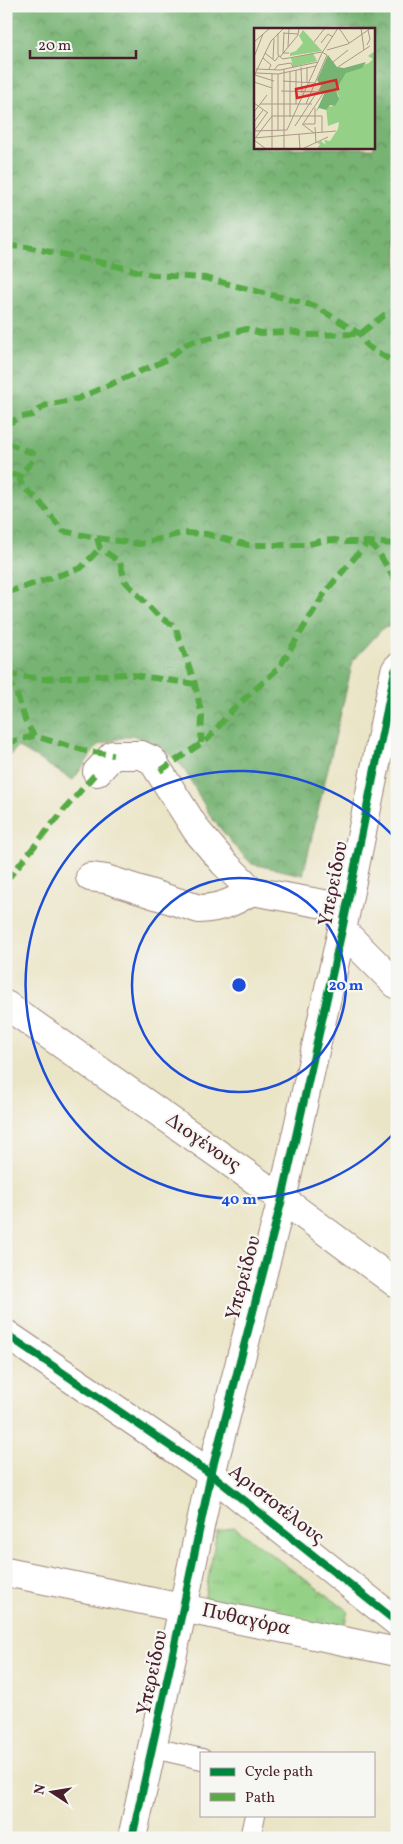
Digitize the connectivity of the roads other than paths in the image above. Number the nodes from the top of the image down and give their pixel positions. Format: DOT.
graph roads {
  1 [pos="397,668"];
  2 [pos="98,772"];
  3 [pos="90,877"];
  4 [pos="252,891"];
  5 [pos="344,919"];
  6 [pos="397,986"];
  7 [pos="6,1005"];
  8 [pos="282,1198"];
  9 [pos="397,1284"];
  10 [pos="6,1334"];
  11 [pos="211,1474"];
  12 [pos="6,1572"];
  13 [pos="184,1608"];
  14 [pos="397,1622"];
  15 [pos="397,1652"];
  16 [pos="153,1748"];
  17 [pos="200,1759"];
  18 [pos="255,1816"];
  19 [pos="132,1838"];
  20 [pos="250,1838"];
  1 -- 5 [label="street, Υπερείδου"];
  2 -- 4 [label="street"];
  3 -- 4 [label="street"];
  4 -- 5 [label="street"];
  5 -- 6 [label="street"];
  5 -- 8 [label="street, Υπερείδου"];
  7 -- 8 [label="street, Διογένους"];
  8 -- 9 [label="street, Διογένους"];
  8 -- 11 [label="street, Υπερείδου"];
  10 -- 11 [label="street, Αριστοτέλους"];
  11 -- 13 [label="street, Υπερείδου"];
  11 -- 14 [label="street, Αριστοτέλους"];
  12 -- 13 [label="street, Πυθαγόρα"];
  13 -- 15 [label="street, Πυθαγόρα"];
  13 -- 16 [label="street, Υπερείδου"];
  16 -- 17 [label="lane"];
  16 -- 19 [label="street, Υπερείδου"];
  18 -- 20 [label="lane"];
}
